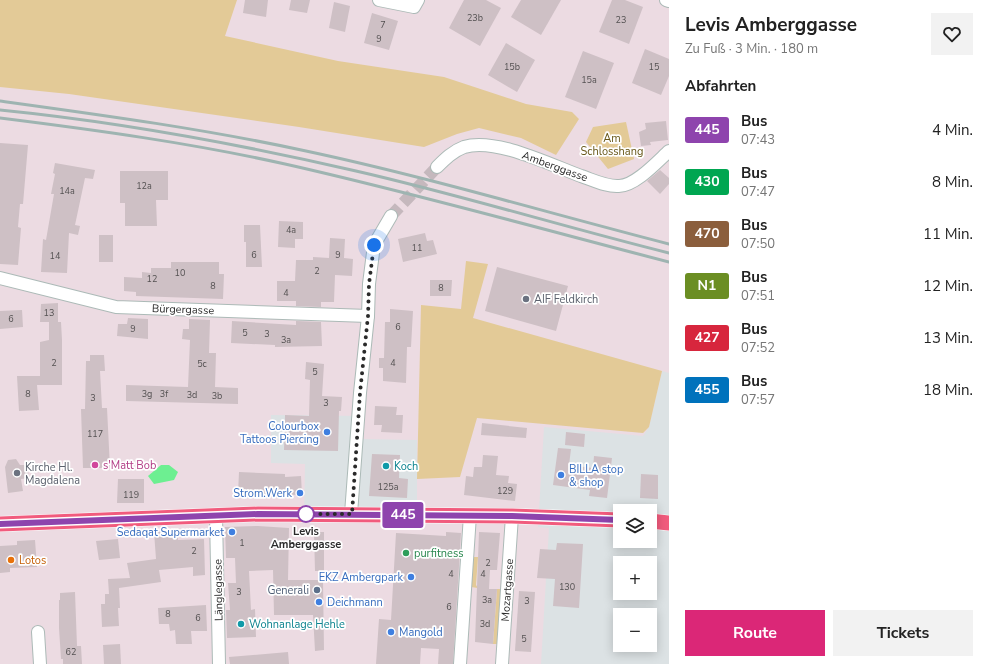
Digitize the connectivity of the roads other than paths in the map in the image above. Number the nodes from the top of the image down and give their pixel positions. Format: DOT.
graph roads {
  1 [pos="379,0"];
  2 [pos="418,0"];
  3 [pos="666,0"];
  4 [pos="669,1"];
  5 [pos="669,151"];
  6 [pos="437,167"];
  7 [pos="391,216"];
  8 [pos="0,278"];
  9 [pos="368,316"];
  10 [pos="352,514"];
  11 [pos="216,516"];
  12 [pos="470,516"];
  13 [pos="512,516"];
  14 [pos="613,520"];
  15 [pos="657,521"];
  16 [pos="669,522"];
  17 [pos="0,524"];
  18 [pos="38,632"];
  19 [pos="40,664"];
  20 [pos="219,664"];
  21 [pos="460,664"];
  22 [pos="502,664"];
  1 -- 2 [label="street"];
  3 -- 4 [label="street"];
  5 -- 6 [label="street, Amberggasse"];
  7 -- 9 [label="street"];
  8 -- 9 [label="street, Bürgergasse"];
  9 -- 10 [label="street"];
  10 -- 11 [label="main road"];
  10 -- 12 [label="main road"];
  11 -- 17 [label="main road"];
  11 -- 20 [label="street, Länglegasse"];
  12 -- 13 [label="main road"];
  12 -- 21 [label="street"];
  13 -- 14 [label="main road"];
  13 -- 22 [label="street, Mozartgasse"];
  15 -- 16 [label="main road"];
  18 -- 19 [label="street"];
}
